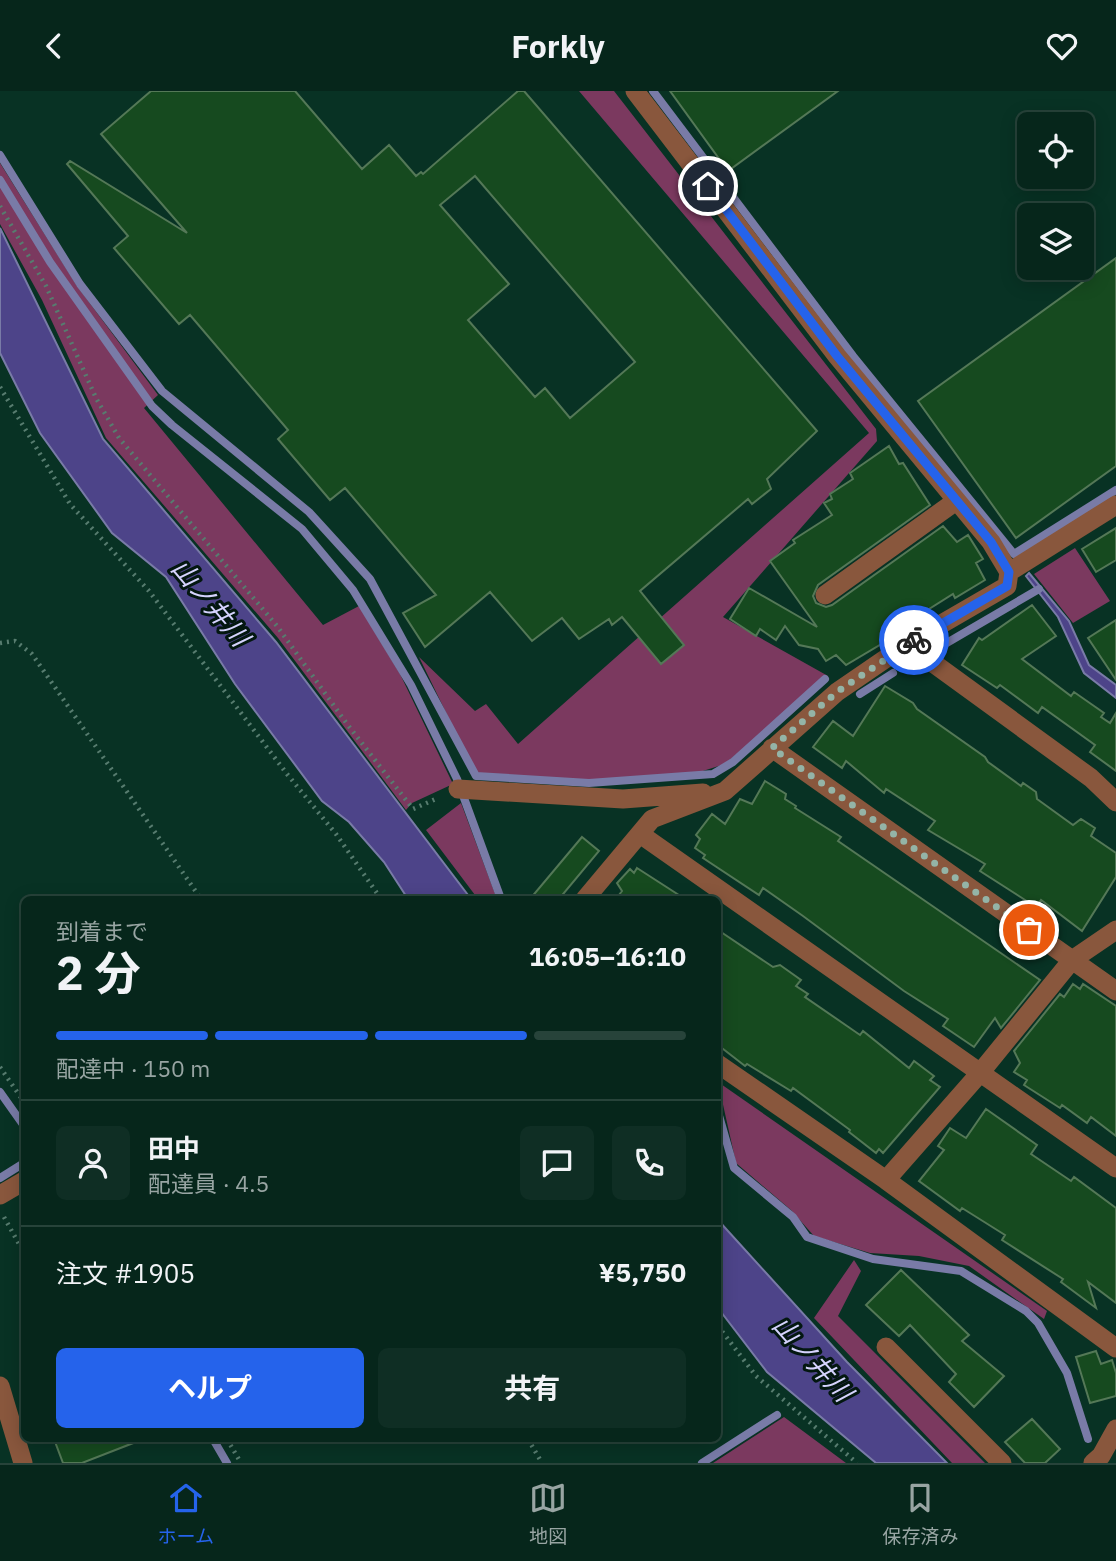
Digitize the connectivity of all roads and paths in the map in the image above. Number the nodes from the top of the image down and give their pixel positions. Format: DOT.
graph roads {
  1 [pos="635,91"];
  2 [pos="0,206"];
  3 [pos="0,387"];
  4 [pos="956,501"];
  5 [pos="1116,505"];
  6 [pos="1009,572"];
  7 [pos="825,595"];
  8 [pos="0,643"];
  9 [pos="907,644"];
  10 [pos="772,748"];
  11 [pos="458,789"];
  12 [pos="725,791"];
  13 [pos="1116,802"];
  14 [pos="640,834"];
  15 [pos="199,896"];
  16 [pos="380,896"];
  17 [pos="588,896"];
  18 [pos="1116,930"];
  19 [pos="1072,960"];
  20 [pos="1116,991"];
  21 [pos="721,1066"];
  22 [pos="0,1067"];
  23 [pos="980,1073"];
  24 [pos="21,1098"];
  25 [pos="1116,1168"];
  26 [pos="886,1180"];
  27 [pos="21,1183"];
  28 [pos="0,1195"];
  29 [pos="0,1210"];
  30 [pos="21,1248"];
  31 [pos="721,1330"];
  32 [pos="886,1347"];
  33 [pos="1116,1348"];
  34 [pos="0,1386"];
  35 [pos="1116,1429"];
  36 [pos="228,1442"];
  37 [pos="530,1442"];
  38 [pos="1102,1461"];
  39 [pos="23,1463"];
  40 [pos="241,1463"];
  41 [pos="542,1463"];
  42 [pos="857,1463"];
  43 [pos="1002,1463"];
  1 -- 4 [label="street"];
  2 -- 11 [label="path"];
  3 -- 16 [label="path"];
  4 -- 6 [label="street"];
  4 -- 7 [label="street"];
  5 -- 6 [label="street"];
  6 -- 9 [label="street"];
  8 -- 15 [label="path"];
  9 -- 10 [label="street"];
  9 -- 13 [label="street"];
  10 -- 12 [label="street"];
  10 -- 19 [label="street"];
  11 -- 12 [label="street"];
  12 -- 14 [label="street"];
  14 -- 17 [label="street"];
  14 -- 23 [label="street"];
  18 -- 19 [label="street"];
  19 -- 20 [label="street"];
  19 -- 23 [label="street"];
  21 -- 26 [label="street"];
  22 -- 24 [label="path"];
  23 -- 25 [label="street"];
  23 -- 26 [label="street"];
  26 -- 33 [label="street"];
  27 -- 28 [label="street"];
  29 -- 30 [label="path"];
  31 -- 42 [label="path"];
  32 -- 43 [label="street"];
  34 -- 39 [label="street"];
  35 -- 38 [label="street"];
  36 -- 40 [label="path"];
  37 -- 41 [label="path"];
}
